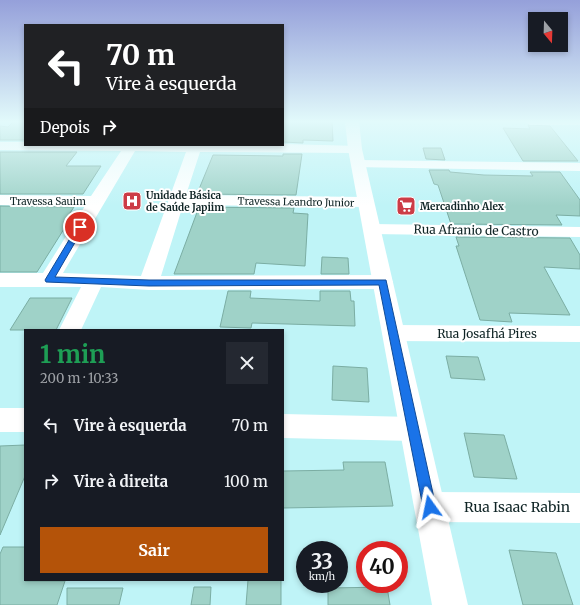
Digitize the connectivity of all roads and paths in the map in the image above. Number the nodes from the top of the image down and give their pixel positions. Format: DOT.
graph roads {
  1 [pos="129,149"];
  2 [pos="194,149"];
  3 [pos="247,149"];
  4 [pos="356,149"];
  5 [pos="357,156"];
  6 [pos="580,167"];
  7 [pos="0,200"];
  8 [pos="177,200"];
  9 [pos="96,201"];
  10 [pos="366,202"];
  11 [pos="372,229"];
  12 [pos="580,232"];
  13 [pos="0,280"];
  14 [pos="49,280"];
  15 [pos="94,280"];
  16 [pos="383,282"];
  17 [pos="149,283"];
  18 [pos="70,329"];
  19 [pos="393,333"];
  20 [pos="580,334"];
  21 [pos="0,420"];
  22 [pos="24,420"];
  23 [pos="284,426"];
  24 [pos="414,429"];
  25 [pos="430,507"];
  26 [pos="580,508"];
  27 [pos="450,605"];
  1 -- 9 [label="street"];
  2 -- 8 [label="street"];
  3 -- 5 [label="street"];
  4 -- 5 [label="street"];
  5 -- 6 [label="street"];
  5 -- 10 [label="street"];
  7 -- 9 [label="street, Travessa Sauim"];
  8 -- 10 [label="street, Travessa Leandro Junior"];
  8 -- 17 [label="street"];
  9 -- 14 [label="street"];
  10 -- 11 [label="street"];
  11 -- 12 [label="street, Rua Afranio de Castro"];
  11 -- 16 [label="street"];
  13 -- 14 [label="street"];
  14 -- 15 [label="street"];
  15 -- 17 [label="street"];
  15 -- 18 [label="street"];
  16 -- 17 [label="street"];
  16 -- 19 [label="street"];
  19 -- 20 [label="street, Rua Josafhá Pires"];
  19 -- 24 [label="street"];
  21 -- 22 [label="street"];
  23 -- 24 [label="street"];
  24 -- 25 [label="street"];
  25 -- 26 [label="street, Rua Isaac Rabin"];
  25 -- 27 [label="street"];
}
